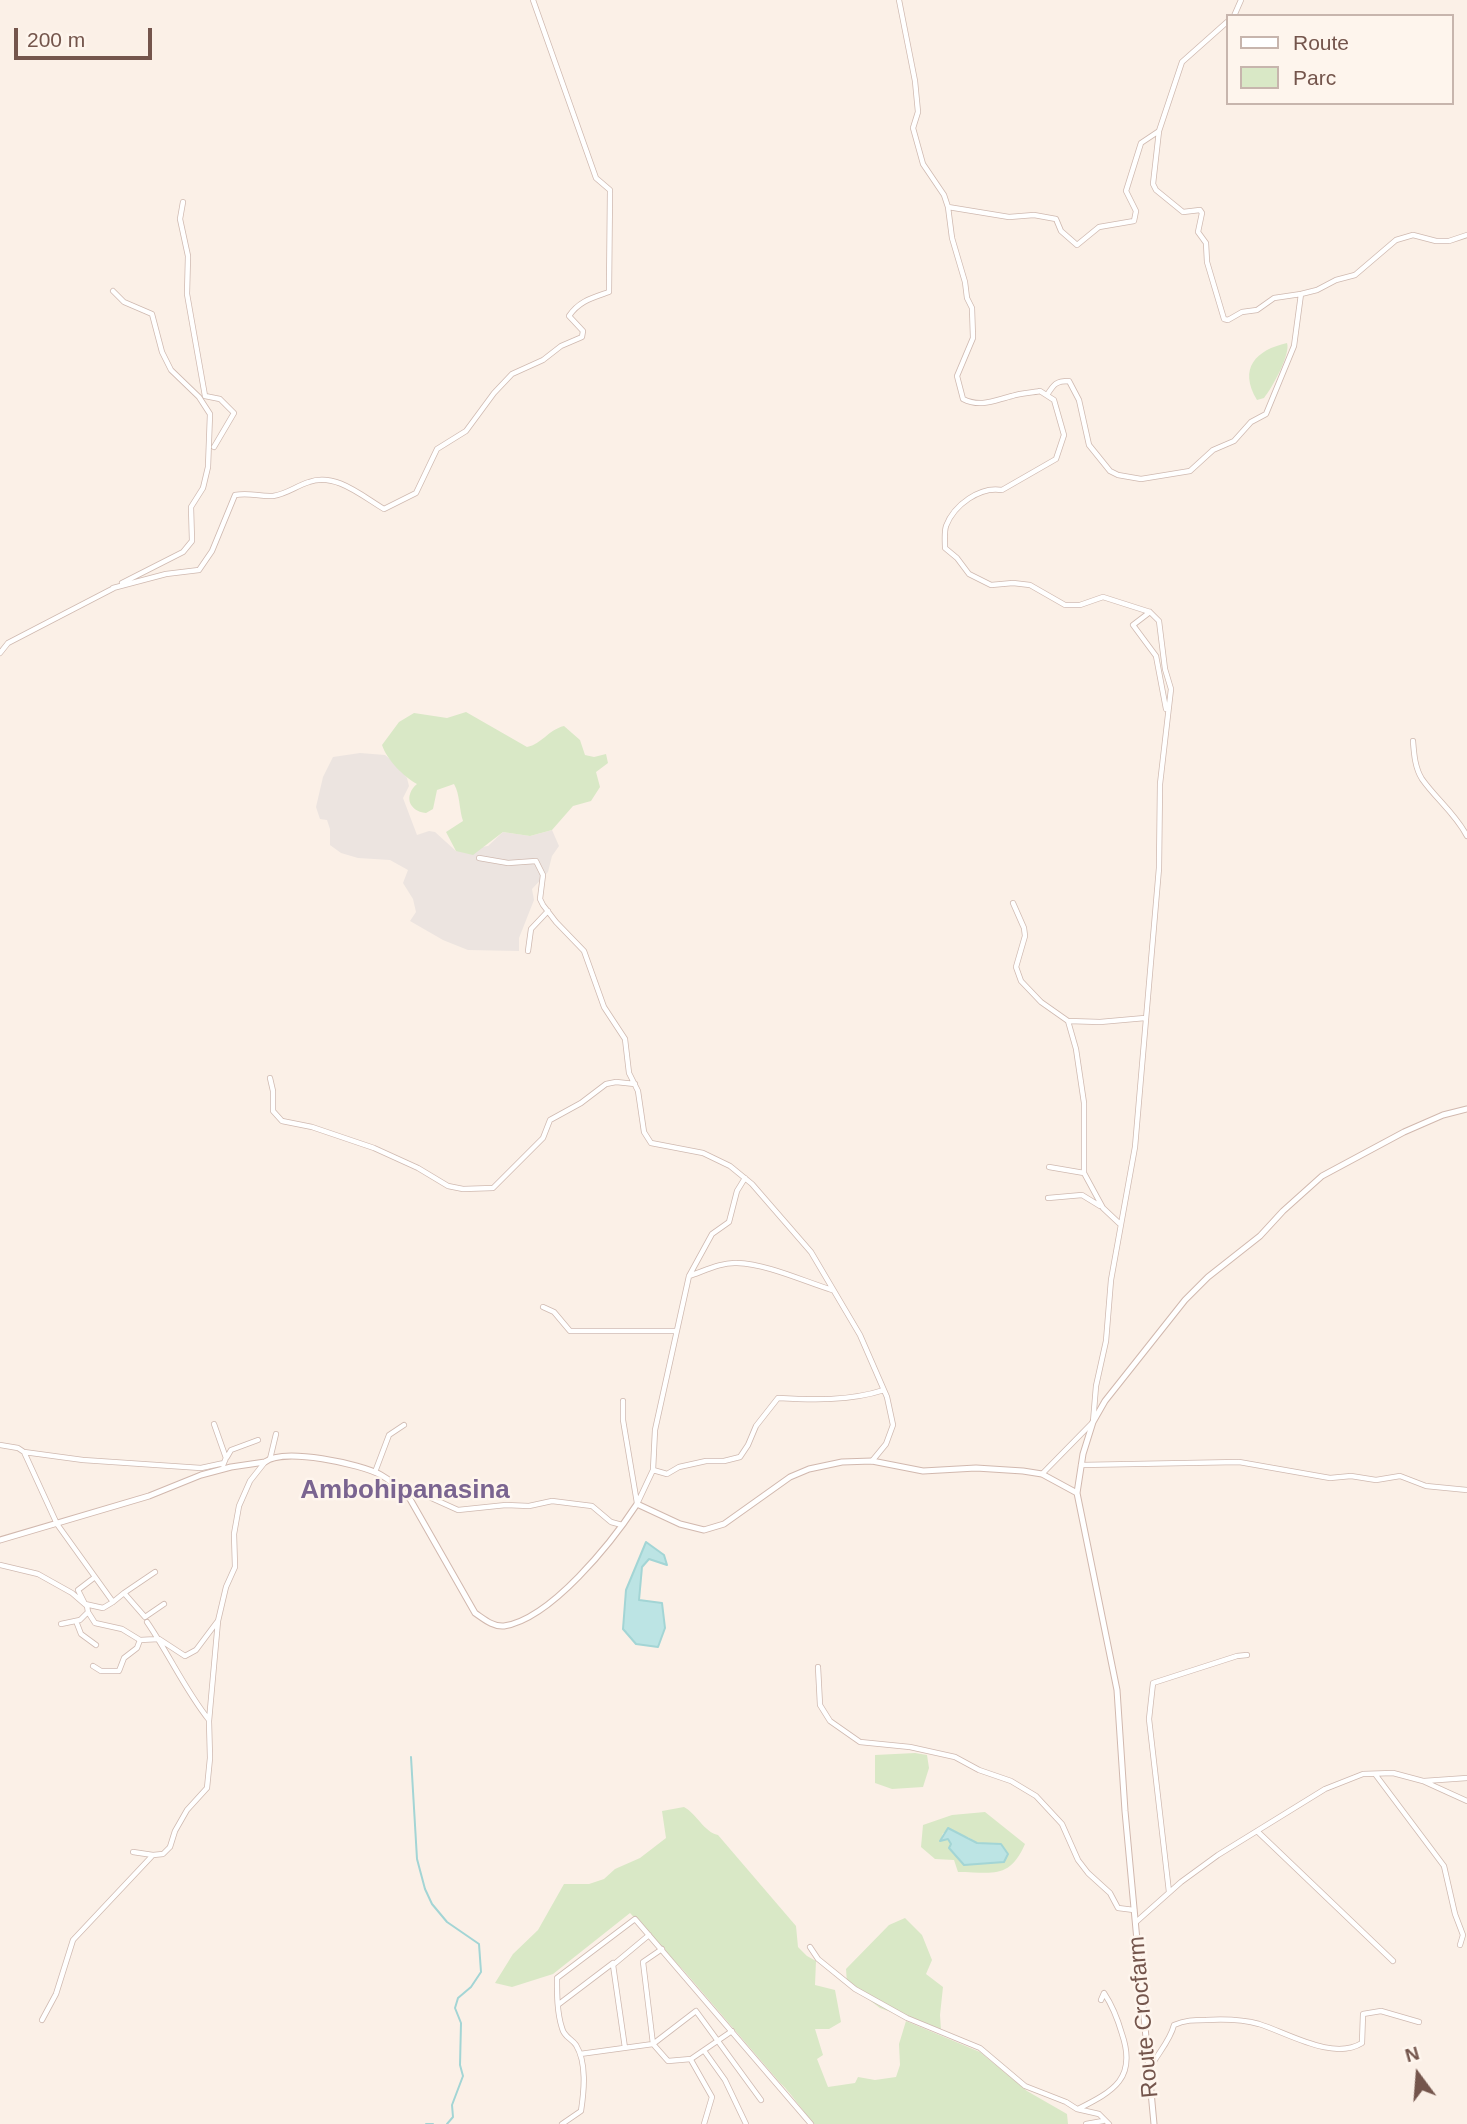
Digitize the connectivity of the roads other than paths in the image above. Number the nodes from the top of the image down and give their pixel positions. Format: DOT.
graph roads {
  1 [pos="533,0"];
  2 [pos="899,0"];
  3 [pos="1226,23"];
  4 [pos="1159,131"];
  5 [pos="183,202"];
  6 [pos="948,206"];
  7 [pos="1467,234"];
  8 [pos="113,291"];
  9 [pos="1301,294"];
  10 [pos="1047,394"];
  11 [pos="202,396"];
  12 [pos="214,447"];
  13 [pos="113,588"];
  14 [pos="1150,612"];
  15 [pos="0,653"];
  16 [pos="1167,718"];
  17 [pos="1413,741"];
  18 [pos="1467,836"];
  19 [pos="479,858"];
  20 [pos="1013,903"];
  21 [pos="548,911"];
  22 [pos="527,951"];
  23 [pos="1145,1018"];
  24 [pos="1068,1021"];
  25 [pos="270,1078"];
  26 [pos="635,1084"];
  27 [pos="1467,1109"];
  28 [pos="1049,1167"];
  29 [pos="1084,1173"];
  30 [pos="745,1178"];
  31 [pos="1048,1198"];
  32 [pos="1103,1208"];
  33 [pos="1121,1225"];
  34 [pos="689,1276"];
  35 [pos="832,1290"];
  36 [pos="543,1307"];
  37 [pos="676,1331"];
  38 [pos="884,1390"];
  39 [pos="623,1401"];
  40 [pos="1093,1422"];
  41 [pos="214,1424"];
  42 [pos="404,1425"];
  43 [pos="276,1434"];
  44 [pos="258,1440"];
  45 [pos="0,1445"];
  46 [pos="24,1452"];
  47 [pos="267,1460"];
  48 [pos="872,1461"];
  49 [pos="224,1464"];
  50 [pos="1081,1465"];
  51 [pos="653,1470"];
  52 [pos="375,1473"];
  53 [pos="1042,1474"];
  54 [pos="1467,1490"];
  55 [pos="1077,1493"];
  56 [pos="406,1496"];
  57 [pos="637,1504"];
  58 [pos="57,1524"];
  59 [pos="623,1525"];
  60 [pos="0,1541"];
  61 [pos="0,1565"];
  62 [pos="155,1572"];
  63 [pos="95,1577"];
  64 [pos="124,1593"];
  65 [pos="113,1602"];
  66 [pos="85,1604"];
  67 [pos="164,1604"];
  68 [pos="88,1612"];
  69 [pos="76,1620"];
  70 [pos="218,1621"];
  71 [pos="146,1622"];
  72 [pos="61,1624"];
  73 [pos="159,1639"];
  74 [pos="140,1640"];
  75 [pos="96,1646"];
  76 [pos="1247,1655"];
  77 [pos="93,1665"];
  78 [pos="818,1667"];
  79 [pos="209,1721"];
  80 [pos="1375,1774"];
  81 [pos="1467,1778"];
  82 [pos="1423,1781"];
  83 [pos="1467,1801"];
  84 [pos="1257,1831"];
  85 [pos="133,1852"];
  86 [pos="153,1855"];
  87 [pos="1169,1893"];
  88 [pos="1134,1910"];
  89 [pos="1136,1922"];
  90 [pos="649,1935"];
  91 [pos="1460,1945"];
  92 [pos="810,1947"];
  93 [pos="662,1949"];
  94 [pos="1392,1961"];
  95 [pos="614,1963"];
  96 [pos="1101,2000"];
  97 [pos="558,2004"];
  98 [pos="42,2020"];
  99 [pos="1419,2021"];
  100 [pos="732,2032"];
  101 [pos="717,2041"];
  102 [pos="653,2044"];
  103 [pos="625,2048"];
  104 [pos="705,2052"];
  105 [pos="580,2054"];
  106 [pos="691,2059"];
  107 [pos="1150,2068"];
  108 [pos="761,2100"];
  109 [pos="1077,2109"];
  110 [pos="1106,2122"];
  111 [pos="562,2124"];
  112 [pos="704,2124"];
  113 [pos="746,2124"];
  114 [pos="811,2124"];
  115 [pos="1086,2124"];
  116 [pos="1154,2124"];
  1 -- 13 [label="street"];
  2 -- 6 [label="street"];
  3 -- 4 [label="street"];
  4 -- 6 [label="street"];
  4 -- 9 [label="street"];
  5 -- 11 [label="street"];
  6 -- 10 [label="street"];
  7 -- 9 [label="street"];
  8 -- 11 [label="street"];
  9 -- 10 [label="street"];
  10 -- 14 [label="street"];
  11 -- 12 [label="street"];
  11 -- 13 [label="street"];
  13 -- 15 [label="street"];
  14 -- 16 [label="street"];
  14 -- 16 [label="street"];
  16 -- 23 [label="street"];
  17 -- 18 [label="street"];
  19 -- 21 [label="street"];
  20 -- 24 [label="street"];
  21 -- 22 [label="street"];
  21 -- 26 [label="street"];
  23 -- 24 [label="street"];
  23 -- 33 [label="street"];
  24 -- 29 [label="street"];
  25 -- 26 [label="street"];
  26 -- 30 [label="street"];
  27 -- 40 [label="street, Route Crocfarm"];
  28 -- 29 [label="street"];
  29 -- 32 [label="street"];
  30 -- 34 [label="street"];
  30 -- 35 [label="street"];
  31 -- 32 [label="street"];
  32 -- 33 [label="street"];
  33 -- 40 [label="street"];
  34 -- 35 [label="street"];
  34 -- 37 [label="street"];
  35 -- 38 [label="street"];
  36 -- 37 [label="street"];
  37 -- 51 [label="street"];
  38 -- 48 [label="street"];
  38 -- 51 [label="street"];
  39 -- 57 [label="street"];
  40 -- 50 [label="street, Route Crocfarm"];
  40 -- 53 [label="street"];
  41 -- 49 [label="street"];
  42 -- 52 [label="street"];
  43 -- 47 [label="street"];
  44 -- 49 [label="street"];
  45 -- 46 [label="street"];
  46 -- 49 [label="street"];
  46 -- 58 [label="street"];
  47 -- 49 [label="street"];
  47 -- 52 [label="street"];
  47 -- 70 [label="street"];
  48 -- 53 [label="street"];
  48 -- 57 [label="street"];
  49 -- 58 [label="street"];
  50 -- 54 [label="street"];
  50 -- 55 [label="street, Route Crocfarm"];
  51 -- 57 [label="street"];
  52 -- 56 [label="street"];
  53 -- 55 [label="street"];
  55 -- 88 [label="street, Route Crocfarm"];
  56 -- 59 [label="street"];
  56 -- 59 [label="street"];
  57 -- 59 [label="street"];
  58 -- 60 [label="street"];
  58 -- 63 [label="street"];
  61 -- 66 [label="street"];
  62 -- 64 [label="street"];
  63 -- 65 [label="street"];
  63 -- 66 [label="street"];
  64 -- 65 [label="street"];
  64 -- 67 [label="street"];
  65 -- 66 [label="street"];
  66 -- 68 [label="street"];
  68 -- 69 [label="street"];
  68 -- 74 [label="street"];
  69 -- 72 [label="street"];
  69 -- 75 [label="street"];
  70 -- 73 [label="street"];
  70 -- 79 [label="street"];
  71 -- 73 [label="street"];
  73 -- 74 [label="street"];
  73 -- 79 [label="street"];
  74 -- 77 [label="street"];
  76 -- 87 [label="street"];
  78 -- 88 [label="street"];
  79 -- 86 [label="street"];
  80 -- 82 [label="street"];
  80 -- 84 [label="street"];
  80 -- 91 [label="street"];
  81 -- 82 [label="street"];
  82 -- 83 [label="street"];
  84 -- 87 [label="street"];
  84 -- 94 [label="street"];
  85 -- 86 [label="street"];
  86 -- 98 [label="street"];
  87 -- 89 [label="street"];
  88 -- 89 [label="street, Route Crocfarm"];
  89 -- 107 [label="street, Route Crocfarm"];
  90 -- 93 [label="street"];
  90 -- 95 [label="street"];
  90 -- 97 [label="street"];
  92 -- 109 [label="street"];
  93 -- 100 [label="street"];
  93 -- 102 [label="street"];
  95 -- 97 [label="street"];
  95 -- 103 [label="street"];
  96 -- 109 [label="street"];
  97 -- 105 [label="street"];
  99 -- 107 [label="street"];
  100 -- 101 [label="street"];
  100 -- 114 [label="street"];
  101 -- 102 [label="street"];
  101 -- 104 [label="street"];
  101 -- 108 [label="street"];
  102 -- 103 [label="street"];
  102 -- 106 [label="street"];
  103 -- 105 [label="street"];
  104 -- 106 [label="street"];
  104 -- 113 [label="street"];
  105 -- 111 [label="street"];
  106 -- 112 [label="street"];
  107 -- 116 [label="street, Route Crocfarm"];
  109 -- 110 [label="street"];
  110 -- 115 [label="street"];
}
